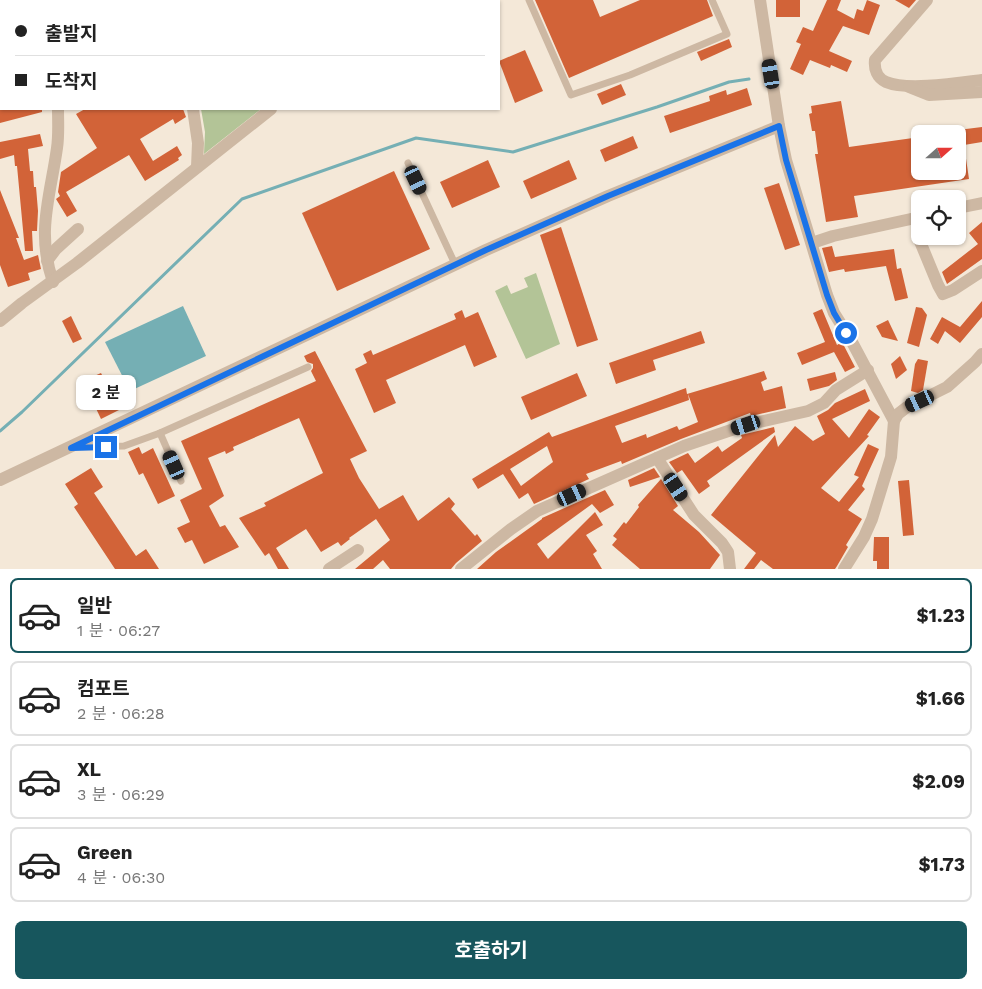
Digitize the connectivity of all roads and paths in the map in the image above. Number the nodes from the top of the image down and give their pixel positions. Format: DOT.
graph roads {
  1 [pos="529,0"];
  2 [pos="712,0"];
  3 [pos="760,0"];
  4 [pos="927,0"];
  5 [pos="982,80"];
  6 [pos="905,86"];
  7 [pos="982,92"];
  8 [pos="58,110"];
  9 [pos="193,110"];
  10 [pos="270,110"];
  11 [pos="779,126"];
  12 [pos="408,163"];
  13 [pos="197,167"];
  14 [pos="982,203"];
  15 [pos="966,206"];
  16 [pos="911,219"];
  17 [pos="78,229"];
  18 [pos="812,243"];
  19 [pos="921,245"];
  20 [pos="47,261"];
  21 [pos="455,264"];
  22 [pos="982,271"];
  23 [pos="53,282"];
  24 [pos="0,321"];
  25 [pos="982,354"];
  26 [pos="308,367"];
  27 [pos="868,370"];
  28 [pos="894,421"];
  29 [pos="160,432"];
  30 [pos="71,448"];
  31 [pos="657,458"];
  32 [pos="0,480"];
  33 [pos="181,481"];
  34 [pos="358,550"];
  35 [pos="329,569"];
  36 [pos="461,569"];
  37 [pos="730,569"];
  38 [pos="844,569"];
  1 -- 2 [label="lane"];
  3 -- 11 [label="street"];
  4 -- 6 [label="street"];
  5 -- 6 [label="street"];
  6 -- 7 [label="street"];
  8 -- 20 [label="street"];
  9 -- 13 [label="street"];
  10 -- 13 [label="street"];
  11 -- 18 [label="street"];
  11 -- 21 [label="street"];
  12 -- 21 [label="lane"];
  13 -- 23 [label="street"];
  14 -- 15 [label="street"];
  16 -- 18 [label="street"];
  17 -- 20 [label="street"];
  18 -- 27 [label="street"];
  19 -- 22 [label="street"];
  20 -- 23 [label="street"];
  21 -- 30 [label="street"];
  23 -- 24 [label="street"];
  25 -- 28 [label="street"];
  26 -- 29 [label="lane"];
  27 -- 28 [label="street"];
  27 -- 31 [label="street"];
  28 -- 38 [label="street"];
  29 -- 30 [label="lane"];
  29 -- 33 [label="lane"];
  30 -- 32 [label="street"];
  31 -- 36 [label="street"];
  31 -- 37 [label="street"];
  34 -- 35 [label="street"];
}
